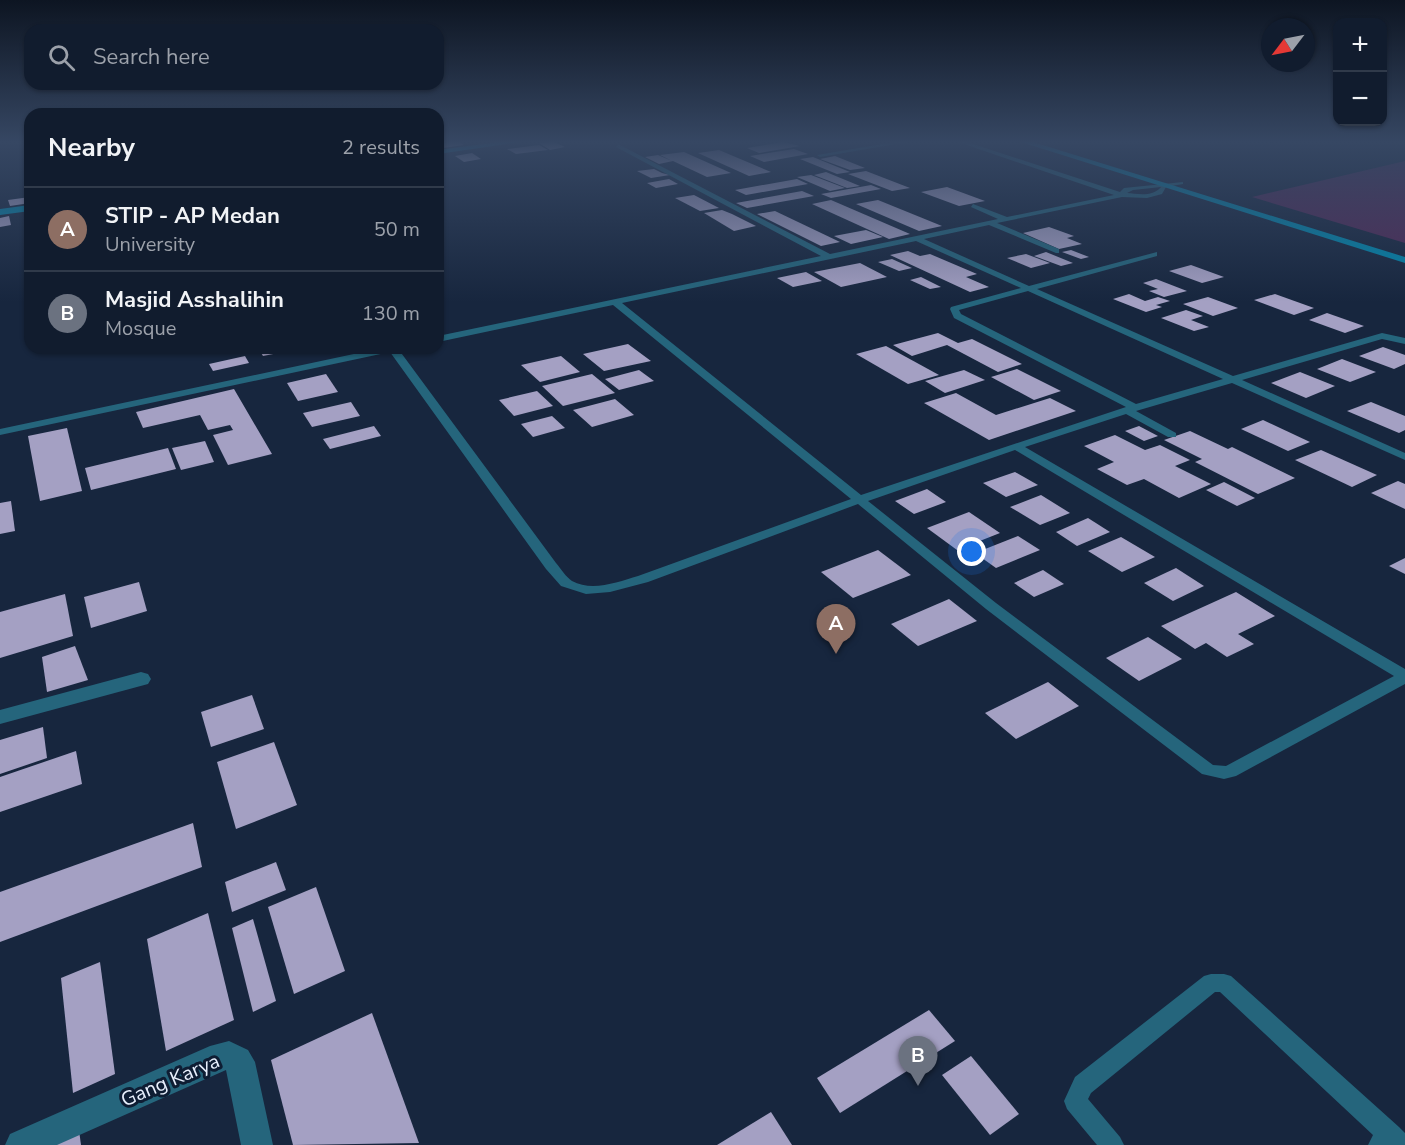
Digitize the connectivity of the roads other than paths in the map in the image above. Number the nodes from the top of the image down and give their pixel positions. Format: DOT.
graph roads {
  1 [pos="712,195"];
  2 [pos="1120,195"];
  3 [pos="1196,195"];
  4 [pos="1221,195"];
  5 [pos="973,206"];
  6 [pos="24,209"];
  7 [pos="0,213"];
  8 [pos="1005,219"];
  9 [pos="990,223"];
  10 [pos="916,238"];
  11 [pos="1056,251"];
  12 [pos="1405,251"];
  13 [pos="1154,254"];
  14 [pos="829,257"];
  15 [pos="1405,260"];
  16 [pos="1029,288"];
  17 [pos="615,302"];
  18 [pos="444,338"];
  19 [pos="1405,341"];
  20 [pos="367,354"];
  21 [pos="399,354"];
  22 [pos="1232,380"];
  23 [pos="1131,409"];
  24 [pos="0,432"];
  25 [pos="1172,435"];
  26 [pos="1017,446"];
  27 [pos="1405,458"];
  28 [pos="861,499"];
  29 [pos="1405,677"];
  30 [pos="141,679"];
  31 [pos="0,717"];
  32 [pos="1391,1142"];
  33 [pos="21,1145"];
  34 [pos="257,1145"];
  35 [pos="1112,1145"];
  1 -- 14 [label="lane"];
  2 -- 8 [label="lane"];
  3 -- 15 [label="street"];
  4 -- 12 [label="street"];
  5 -- 8 [label="lane"];
  6 -- 7 [label="street"];
  8 -- 9 [label="lane"];
  9 -- 10 [label="lane"];
  9 -- 11 [label="lane"];
  10 -- 14 [label="lane"];
  10 -- 16 [label="lane"];
  13 -- 16 [label="lane"];
  14 -- 17 [label="lane"];
  16 -- 22 [label="lane"];
  16 -- 23 [label="lane"];
  17 -- 18 [label="lane"];
  17 -- 28 [label="lane"];
  19 -- 22 [label="lane"];
  20 -- 24 [label="lane"];
  21 -- 28 [label="lane"];
  22 -- 23 [label="lane"];
  22 -- 27 [label="lane"];
  23 -- 25 [label="lane"];
  23 -- 26 [label="lane"];
  26 -- 28 [label="lane"];
  26 -- 29 [label="lane"];
  28 -- 29 [label="lane"];
  30 -- 31 [label="street"];
  32 -- 35 [label="lane"];
  33 -- 34 [label="street, Gang Karya"];
}
